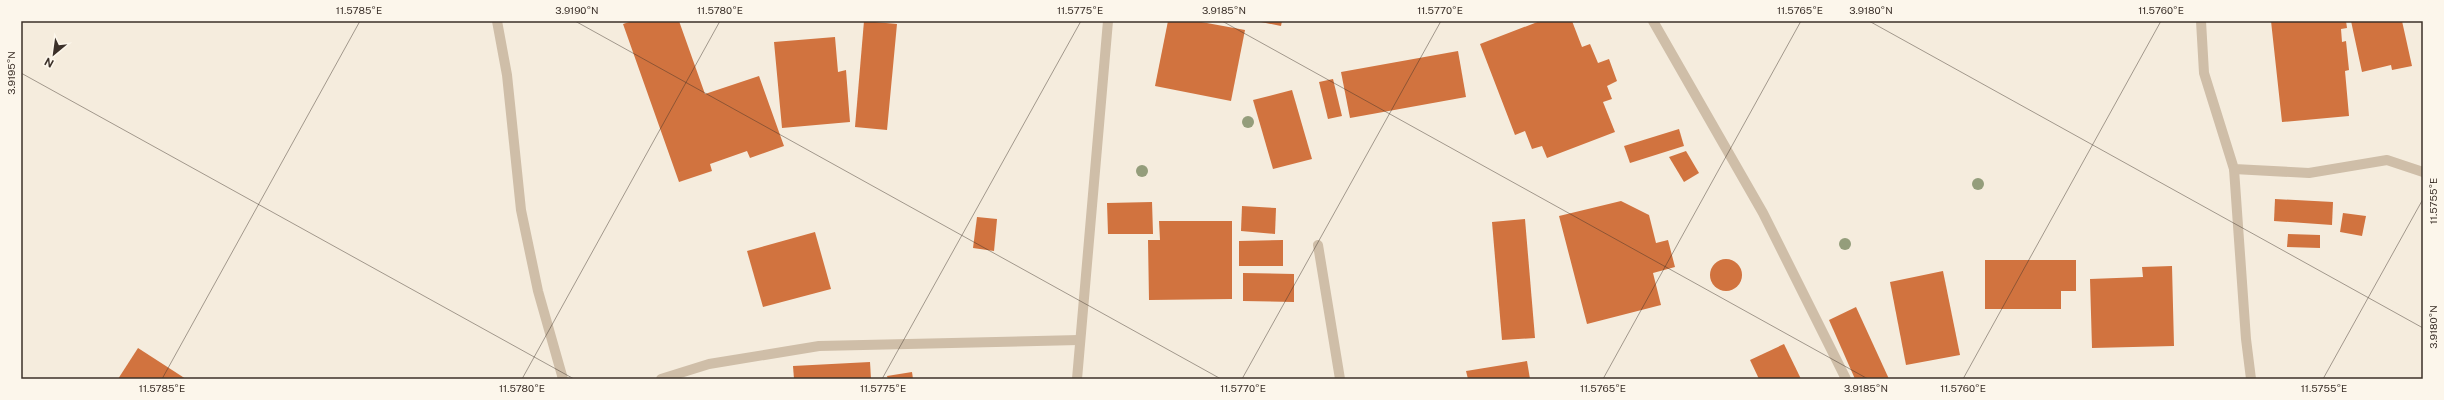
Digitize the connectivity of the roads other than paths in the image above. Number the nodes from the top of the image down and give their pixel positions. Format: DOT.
graph roads {
  1 [pos="498,21"];
  2 [pos="1108,21"];
  3 [pos="1653,21"];
  4 [pos="2201,21"];
  5 [pos="2234,169"];
  6 [pos="2423,172"];
  7 [pos="1318,245"];
  8 [pos="1080,340"];
  9 [pos="564,379"];
  10 [pos="662,379"];
  11 [pos="1077,379"];
  12 [pos="1340,379"];
  13 [pos="1846,379"];
  14 [pos="2251,379"];
  1 -- 9 [label="street"];
  2 -- 8 [label="street"];
  3 -- 13 [label="street"];
  4 -- 5 [label="street"];
  5 -- 6 [label="street"];
  5 -- 14 [label="street"];
  7 -- 12 [label="street"];
  8 -- 10 [label="street"];
  8 -- 11 [label="street"];
}
